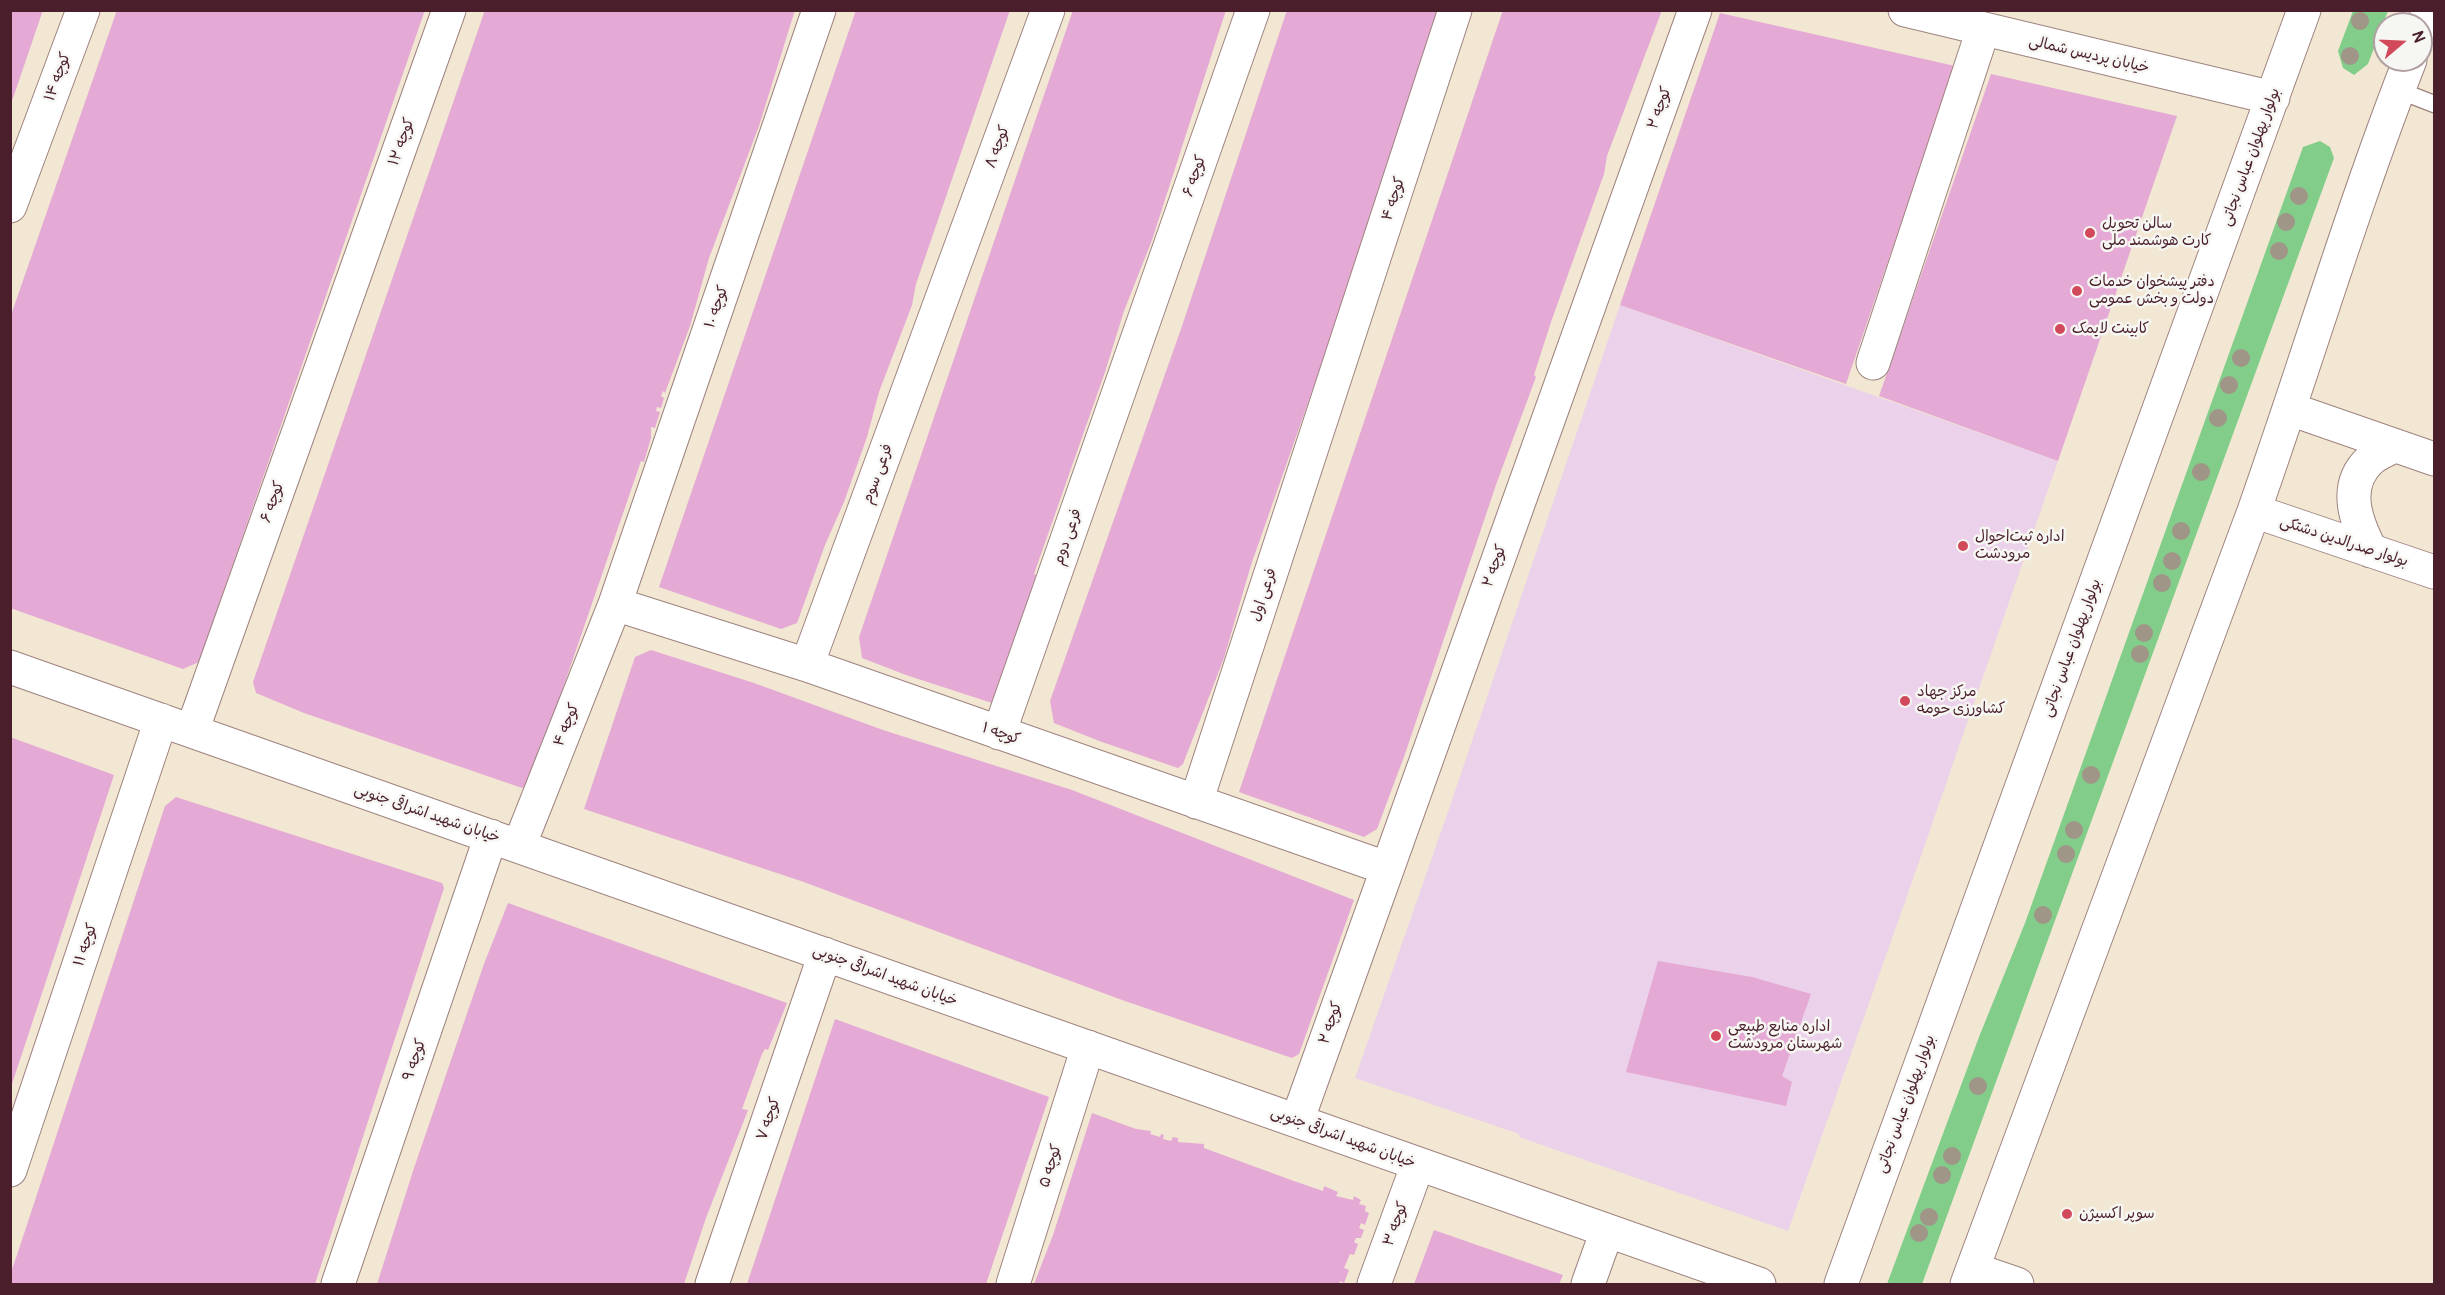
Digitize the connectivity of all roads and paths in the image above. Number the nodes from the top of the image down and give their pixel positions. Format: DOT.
graph roads {
  1 [pos="83,10"];
  2 [pos="449,10"];
  3 [pos="819,10"];
  4 [pos="1048,10"];
  5 [pos="1253,10"];
  6 [pos="1455,10"];
  7 [pos="1695,10"];
  8 [pos="1905,10"];
  9 [pos="2304,10"];
  10 [pos="1983,30"];
  11 [pos="2405,72"];
  12 [pos="2398,90"];
  13 [pos="2273,98"];
  14 [pos="2434,104"];
  15 [pos="10,206"];
  16 [pos="355,274"];
  17 [pos="948,283"];
  18 [pos="1137,341"];
  19 [pos="1873,363"];
  20 [pos="1332,388"];
  21 [pos="2290,409"];
  22 [pos="2394,446"];
  23 [pos="2434,459"];
  24 [pos="2254,511"];
  25 [pos="2371,551"];
  26 [pos="2434,572"];
  27 [pos="615,604"];
  28 [pos="807,665"];
  29 [pos="10,666"];
  30 [pos="161,720"];
  31 [pos="192,730"];
  32 [pos="999,733"];
  33 [pos="1196,802"];
  34 [pos="505,841"];
  35 [pos="1386,868"];
  36 [pos="825,954"];
  37 [pos="1088,1047"];
  38 [pos="1297,1121"];
  39 [pos="1418,1164"];
  40 [pos="10,1170"];
  41 [pos="1607,1231"];
  42 [pos="1970,1277"];
  43 [pos="338,1284"];
  44 [pos="712,1284"];
  45 [pos="1013,1284"];
  46 [pos="1374,1284"];
  47 [pos="1588,1284"];
  48 [pos="1760,1284"];
  49 [pos="1840,1284"];
  50 [pos="2017,1284"];
  1 -- 15 [label="street, کوچه ۱۴"];
  2 -- 16 [label="street, کوچه ۱۲"];
  3 -- 27 [label="street, کوچه ۱۰"];
  4 -- 17 [label="street, کوچه ۸"];
  5 -- 18 [label="street, کوچه ۶"];
  6 -- 20 [label="street, کوچه ۴"];
  7 -- 35 [label="street, کوچه ۲"];
  8 -- 10 [label="street, خیابان پردیس شمالی"];
  9 -- 13 [label="street, بولوار پهلوان عباس نجاتی"];
  10 -- 13 [label="street, خیابان پردیس شمالی"];
  10 -- 19 [label="street"];
  11 -- 12 [label="street"];
  12 -- 14 [label="lane"];
  12 -- 21 [label="street"];
  13 -- 49 [label="street, بولوار پهلوان عباس نجاتی"];
  16 -- 31 [label="street, کوچه ۶"];
  17 -- 28 [label="street, فرعی سوم"];
  18 -- 32 [label="street, فرعی دوم"];
  20 -- 33 [label="street, فرعی اول"];
  21 -- 22 [label="street"];
  21 -- 24 [label="street"];
  22 -- 23 [label="street"];
  22 -- 25 [label="street"];
  24 -- 25 [label="street, بولوار صدرالدین دشتکی"];
  24 -- 42 [label="street"];
  25 -- 26 [label="street, بولوار صدرالدین دشتکی"];
  27 -- 28 [label="street, کوچه ۱"];
  27 -- 34 [label="street, کوچه ۴"];
  28 -- 32 [label="street, کوچه ۱"];
  29 -- 30 [label="street, خیابان شهید اشراقی جنوبی"];
  30 -- 31 [label="street, خیابان شهید اشراقی جنوبی"];
  30 -- 40 [label="street, کوچه ۱۱"];
  31 -- 34 [label="street, خیابان شهید اشراقی جنوبی"];
  32 -- 33 [label="street, کوچه ۱"];
  33 -- 35 [label="street, کوچه ۱"];
  34 -- 36 [label="street, خیابان شهید اشراقی جنوبی"];
  34 -- 43 [label="street, کوچه ۹"];
  35 -- 38 [label="street, کوچه ۲"];
  36 -- 37 [label="street, خیابان شهید اشراقی جنوبی"];
  36 -- 44 [label="street, کوچه ۷"];
  37 -- 38 [label="street, خیابان شهید اشراقی جنوبی"];
  37 -- 45 [label="street, کوچه ۵"];
  38 -- 39 [label="street, خیابان شهید اشراقی جنوبی"];
  39 -- 41 [label="street, خیابان شهید اشراقی جنوبی"];
  39 -- 46 [label="street, کوچه ۳"];
  41 -- 47 [label="street"];
  41 -- 48 [label="street, خیابان شهید اشراقی جنوبی"];
  42 -- 50 [label="street"];
}
